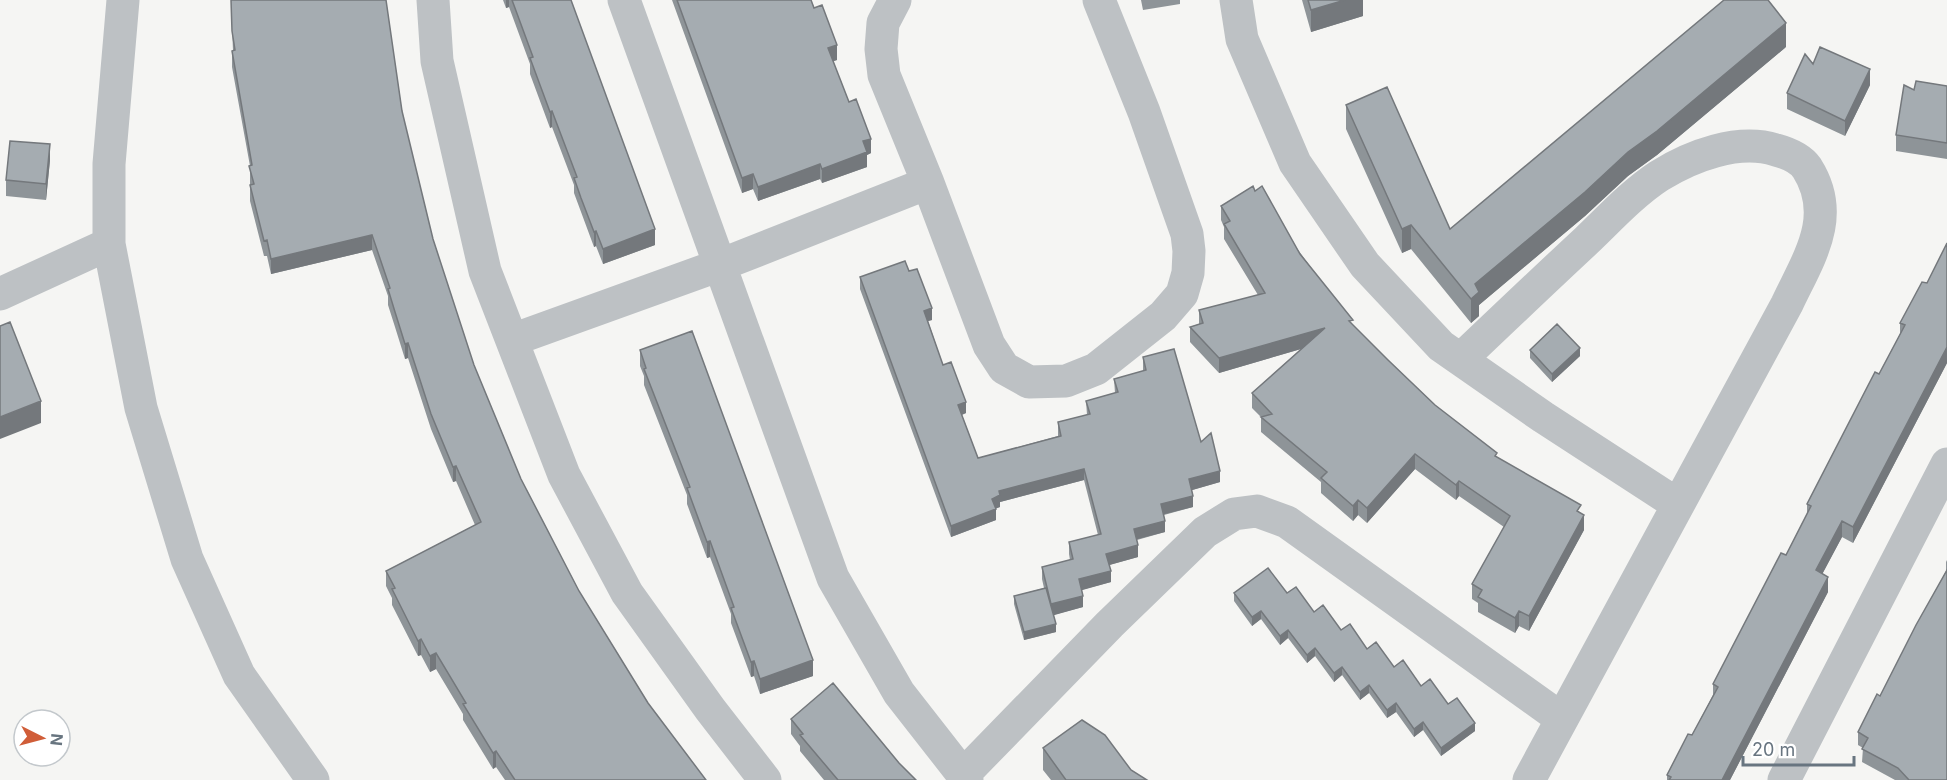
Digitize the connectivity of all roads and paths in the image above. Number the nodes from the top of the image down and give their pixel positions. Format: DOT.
graph roads {
  1 [pos="123,0"];
  2 [pos="433,0"];
  3 [pos="624,0"];
  4 [pos="896,0"];
  5 [pos="1099,0"];
  6 [pos="1236,0"];
  7 [pos="928,183"];
  8 [pos="109,244"];
  9 [pos="720,265"];
  10 [pos="0,294"];
  11 [pos="512,340"];
  12 [pos="1461,359"];
  13 [pos="1947,464"];
  14 [pos="1677,504"];
  15 [pos="1562,719"];
  16 [pos="965,778"];
  17 [pos="313,780"];
  18 [pos="765,780"];
  19 [pos="1529,780"];
  20 [pos="1785,780"];
  1 -- 8 [label="street"];
  2 -- 11 [label="street"];
  3 -- 9 [label="street"];
  4 -- 7 [label="street"];
  5 -- 7 [label="street"];
  6 -- 12 [label="street"];
  7 -- 9 [label="street"];
  8 -- 10 [label="street"];
  8 -- 17 [label="street"];
  9 -- 11 [label="street"];
  9 -- 16 [label="street"];
  11 -- 18 [label="street"];
  12 -- 14 [label="street"];
  12 -- 14 [label="street"];
  13 -- 20 [label="street"];
  14 -- 15 [label="street"];
  15 -- 16 [label="street"];
  15 -- 19 [label="street"];
}
